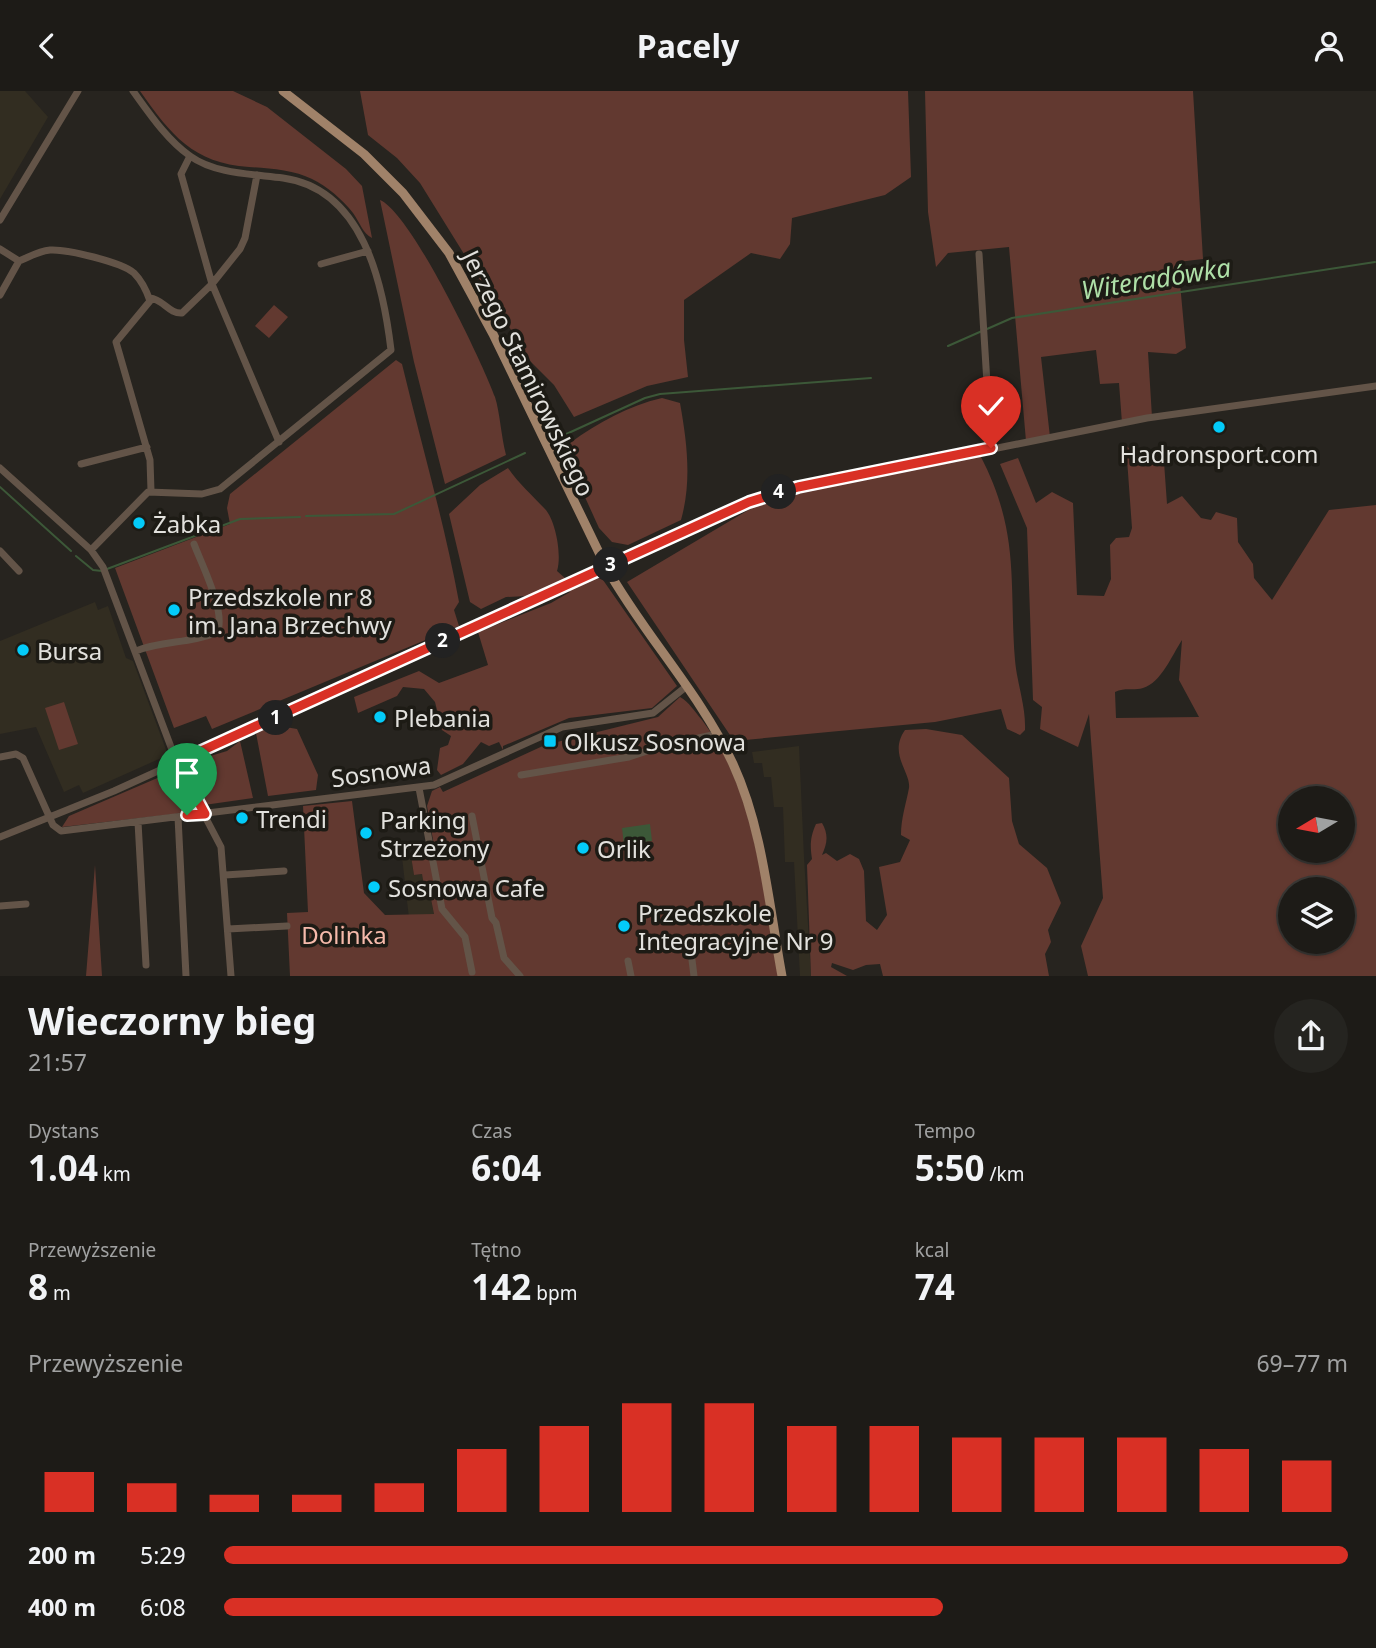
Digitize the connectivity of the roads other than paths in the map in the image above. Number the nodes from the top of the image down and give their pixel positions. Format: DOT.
graph roads {
  1 [pos="78,91"];
  2 [pos="133,91"];
  3 [pos="283,91"];
  4 [pos="190,156"];
  5 [pos="257,175"];
  6 [pos="0,220"];
  7 [pos="0,249"];
  8 [pos="368,251"];
  9 [pos="979,254"];
  10 [pos="19,261"];
  11 [pos="321,264"];
  12 [pos="212,284"];
  13 [pos="0,295"];
  14 [pos="149,298"];
  15 [pos="1376,386"];
  16 [pos="279,442"];
  17 [pos="147,447"];
  18 [pos="991,448"];
  19 [pos="81,464"];
  20 [pos="0,468"];
  21 [pos="151,491"];
  22 [pos="194,544"];
  23 [pos="91,550"];
  24 [pos="0,551"];
  25 [pos="606,567"];
  26 [pos="19,571"];
  27 [pos="136,651"];
  28 [pos="687,686"];
  29 [pos="717,734"];
  30 [pos="0,757"];
  31 [pos="177,762"];
  32 [pos="521,775"];
  33 [pos="419,787"];
  34 [pos="205,814"];
  35 [pos="472,816"];
  36 [pos="178,817"];
  37 [pos="50,819"];
  38 [pos="138,822"];
  39 [pos="0,837"];
  40 [pos="284,871"];
  41 [pos="225,875"];
  42 [pos="26,904"];
  43 [pos="0,906"];
  44 [pos="287,926"];
  45 [pos="228,929"];
  46 [pos="692,960"];
  47 [pos="628,961"];
  48 [pos="146,965"];
  49 [pos="472,972"];
  50 [pos="186,976"];
  51 [pos="231,976"];
  52 [pos="520,976"];
  53 [pos="631,976"];
  54 [pos="694,976"];
  55 [pos="782,976"];
  1 -- 6 [label="street"];
  2 -- 4 [label="street"];
  3 -- 25 [label="main road, Jerzego Stamirowskiego"];
  4 -- 5 [label="street"];
  4 -- 12 [label="street"];
  5 -- 8 [label="street"];
  5 -- 12 [label="street"];
  7 -- 10 [label="street"];
  8 -- 11 [label="street"];
  8 -- 16 [label="street"];
  9 -- 18 [label="street"];
  10 -- 13 [label="street"];
  10 -- 14 [label="street"];
  12 -- 14 [label="street"];
  12 -- 16 [label="street"];
  14 -- 17 [label="street"];
  15 -- 18 [label="street"];
  16 -- 21 [label="street"];
  17 -- 19 [label="street"];
  17 -- 21 [label="street"];
  18 -- 25 [label="street"];
  20 -- 23 [label="street"];
  21 -- 23 [label="street"];
  22 -- 27 [label="street"];
  23 -- 27 [label="street"];
  24 -- 26 [label="street"];
  25 -- 28 [label="main road, Jerzego Stamirowskiego"];
  25 -- 31 [label="street"];
  27 -- 31 [label="street"];
  28 -- 29 [label="main road, Jerzego Stamirowskiego"];
  28 -- 33 [label="street, Sosnowa"];
  29 -- 32 [label="street"];
  29 -- 55 [label="main road, Jerzego Stamirowskiego"];
  30 -- 37 [label="street"];
  31 -- 34 [label="street"];
  31 -- 37 [label="street"];
  33 -- 34 [label="street, Sosnowa"];
  33 -- 49 [label="street"];
  34 -- 36 [label="street, Sosnowa"];
  34 -- 41 [label="street"];
  35 -- 52 [label="street"];
  36 -- 38 [label="street, Sosnowa"];
  36 -- 50 [label="street"];
  37 -- 38 [label="street, Sosnowa"];
  37 -- 39 [label="street"];
  38 -- 48 [label="street"];
  40 -- 41 [label="street"];
  41 -- 45 [label="street"];
  42 -- 43 [label="street"];
  44 -- 45 [label="street"];
  45 -- 51 [label="street"];
  46 -- 54 [label="street"];
  47 -- 53 [label="street"];
}
